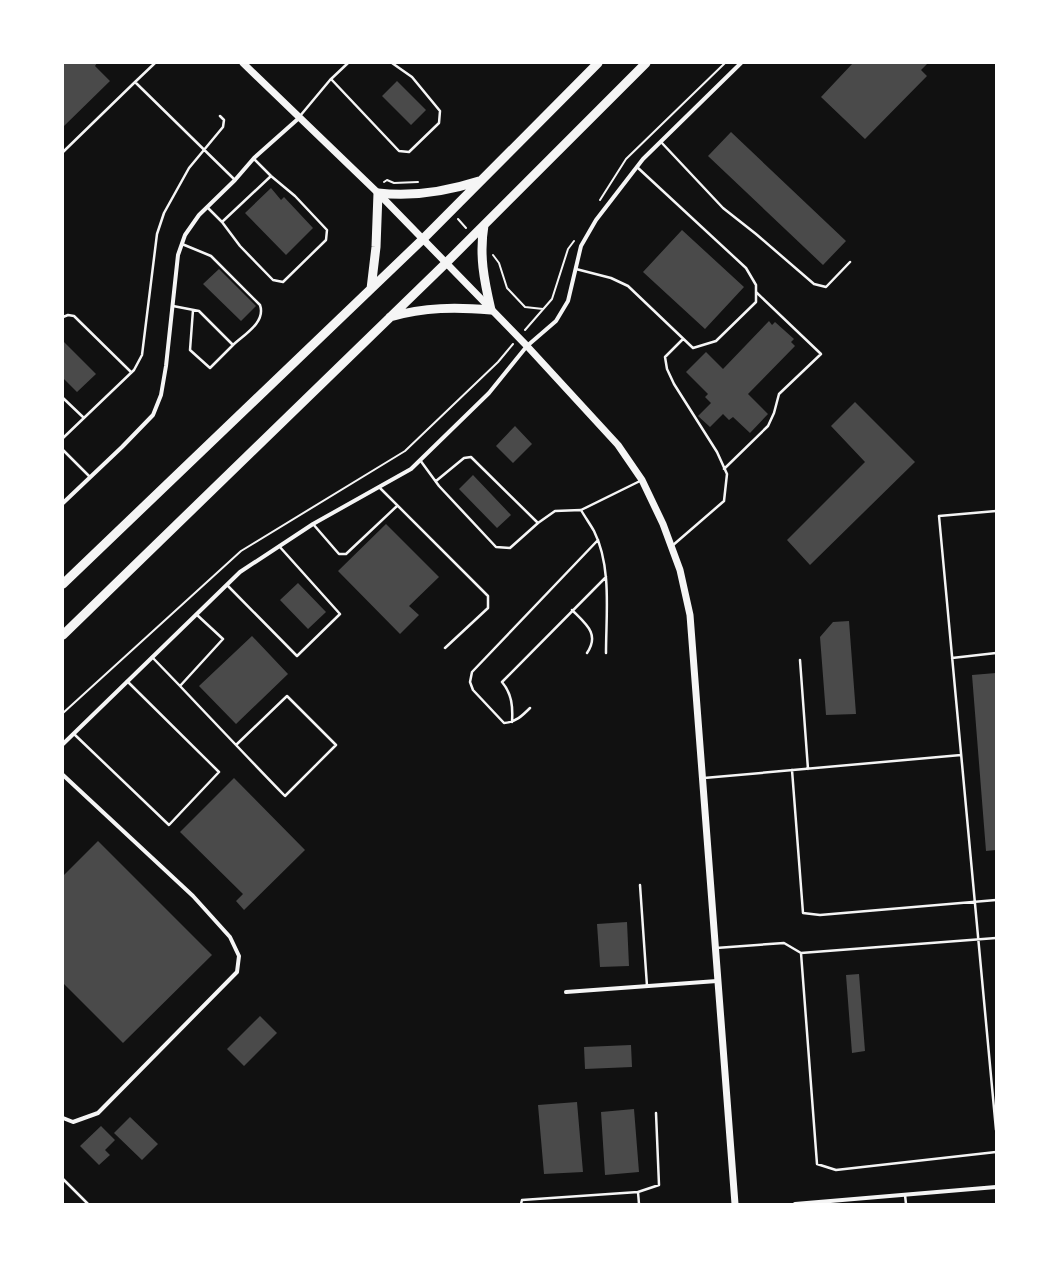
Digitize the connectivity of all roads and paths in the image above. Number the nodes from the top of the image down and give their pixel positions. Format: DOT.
graph roads {
  1 [pos="155,63"];
  2 [pos="243,63"];
  3 [pos="348,63"];
  4 [pos="392,63"];
  5 [pos="598,63"];
  6 [pos="646,63"];
  7 [pos="741,63"];
  8 [pos="331,79"];
  9 [pos="135,82"];
  10 [pos="220,116"];
  11 [pos="299,118"];
  12 [pos="660,142"];
  13 [pos="204,150"];
  14 [pos="63,152"];
  15 [pos="254,158"];
  16 [pos="637,167"];
  17 [pos="271,176"];
  18 [pos="235,180"];
  19 [pos="480,181"];
  20 [pos="378,193"];
  21 [pos="207,207"];
  22 [pos="450,212"];
  23 [pos="222,222"];
  24 [pos="484,225"];
  25 [pos="473,235"];
  26 [pos="423,239"];
  27 [pos="481,243"];
  28 [pos="182,244"];
  29 [pos="850,262"];
  30 [pos="446,263"];
  31 [pos="576,268"];
  32 [pos="371,289"];
  33 [pos="756,291"];
  34 [pos="172,306"];
  35 [pos="543,309"];
  36 [pos="193,310"];
  37 [pos="491,310"];
  38 [pos="63,317"];
  39 [pos="389,318"];
  40 [pos="683,339"];
  41 [pos="233,345"];
  42 [pos="527,346"];
  43 [pos="131,372"];
  44 [pos="63,398"];
  45 [pos="84,418"];
  46 [pos="63,438"];
  47 [pos="63,450"];
  48 [pos="420,460"];
  49 [pos="724,469"];
  50 [pos="90,477"];
  51 [pos="642,480"];
  52 [pos="436,481"];
  53 [pos="379,487"];
  54 [pos="63,503"];
  55 [pos="397,506"];
  56 [pos="581,510"];
  57 [pos="996,512"];
  58 [pos="538,523"];
  59 [pos="313,524"];
  60 [pos="598,540"];
  61 [pos="278,546"];
  62 [pos="672,547"];
  63 [pos="606,577"];
  64 [pos="63,584"];
  65 [pos="226,584"];
  66 [pos="572,610"];
  67 [pos="196,614"];
  68 [pos="63,635"];
  69 [pos="445,648"];
  70 [pos="587,653"];
  71 [pos="606,653"];
  72 [pos="996,654"];
  73 [pos="151,657"];
  74 [pos="952,658"];
  75 [pos="800,660"];
  76 [pos="127,681"];
  77 [pos="180,686"];
  78 [pos="530,708"];
  79 [pos="512,722"];
  80 [pos="74,733"];
  81 [pos="63,744"];
  82 [pos="236,745"];
  83 [pos="961,755"];
  84 [pos="808,769"];
  85 [pos="792,770"];
  86 [pos="63,775"];
  87 [pos="703,778"];
  88 [pos="640,885"];
  89 [pos="996,900"];
  90 [pos="974,901"];
  91 [pos="996,938"];
  92 [pos="978,940"];
  93 [pos="715,948"];
  94 [pos="801,953"];
  95 [pos="717,981"];
  96 [pos="647,986"];
  97 [pos="566,992"];
  98 [pos="656,1113"];
  99 [pos="63,1118"];
  100 [pos="996,1130"];
  101 [pos="996,1152"];
  102 [pos="63,1179"];
  103 [pos="996,1187"];
  104 [pos="638,1192"];
  105 [pos="905,1194"];
  106 [pos="830,1202"];
  107 [pos="88,1204"];
  108 [pos="521,1204"];
  109 [pos="639,1204"];
  110 [pos="735,1204"];
  111 [pos="795,1204"];
  112 [pos="906,1204"];
  1 -- 9 [label="lane"];
  2 -- 11 [label="street"];
  3 -- 8 [label="lane"];
  4 -- 8 [label="lane"];
  5 -- 19 [label="highway"];
  6 -- 24 [label="highway"];
  7 -- 12 [label="street"];
  8 -- 11 [label="lane"];
  9 -- 13 [label="lane"];
  9 -- 14 [label="lane"];
  10 -- 13 [label="lane"];
  11 -- 15 [label="street"];
  11 -- 20 [label="street"];
  12 -- 16 [label="street"];
  12 -- 29 [label="lane"];
  13 -- 18 [label="lane"];
  13 -- 43 [label="lane"];
  15 -- 17 [label="lane"];
  15 -- 18 [label="street"];
  16 -- 31 [label="street"];
  16 -- 33 [label="lane"];
  17 -- 23 [label="lane"];
  17 -- 23 [label="lane"];
  18 -- 21 [label="street"];
  19 -- 20 [label="highway"];
  19 -- 22 [label="highway"];
  20 -- 26 [label="street"];
  20 -- 32 [label="highway"];
  21 -- 23 [label="lane"];
  21 -- 28 [label="street"];
  22 -- 25 [label="path"];
  22 -- 26 [label="highway"];
  24 -- 25 [label="highway"];
  24 -- 27 [label="highway"];
  25 -- 30 [label="highway"];
  26 -- 30 [label="street"];
  26 -- 32 [label="highway"];
  27 -- 35 [label="path"];
  27 -- 37 [label="highway"];
  28 -- 34 [label="street"];
  28 -- 41 [label="lane"];
  30 -- 37 [label="street"];
  30 -- 39 [label="highway"];
  31 -- 40 [label="lane"];
  31 -- 42 [label="street"];
  32 -- 64 [label="highway"];
  33 -- 40 [label="lane"];
  33 -- 49 [label="lane"];
  34 -- 36 [label="lane"];
  34 -- 50 [label="street"];
  36 -- 41 [label="lane"];
  36 -- 41 [label="lane"];
  37 -- 39 [label="highway"];
  37 -- 42 [label="street"];
  38 -- 43 [label="lane"];
  39 -- 68 [label="highway"];
  40 -- 49 [label="lane"];
  42 -- 48 [label="street"];
  42 -- 51 [label="street"];
  43 -- 45 [label="lane"];
  44 -- 45 [label="lane"];
  45 -- 46 [label="lane"];
  47 -- 50 [label="lane"];
  48 -- 52 [label="lane"];
  48 -- 53 [label="street"];
  49 -- 62 [label="lane"];
  50 -- 54 [label="street"];
  51 -- 56 [label="lane"];
  51 -- 62 [label="street"];
  52 -- 58 [label="lane"];
  52 -- 58 [label="lane"];
  53 -- 55 [label="lane"];
  53 -- 59 [label="street"];
  55 -- 59 [label="lane"];
  55 -- 69 [label="lane"];
  56 -- 58 [label="lane"];
  56 -- 60 [label="lane"];
  57 -- 74 [label="lane"];
  59 -- 61 [label="street"];
  60 -- 63 [label="lane"];
  60 -- 79 [label="lane"];
  61 -- 65 [label="street"];
  61 -- 65 [label="lane"];
  62 -- 87 [label="street"];
  63 -- 66 [label="lane"];
  63 -- 71 [label="lane"];
  65 -- 67 [label="street"];
  66 -- 70 [label="lane"];
  66 -- 79 [label="lane"];
  67 -- 73 [label="street"];
  67 -- 77 [label="lane"];
  72 -- 74 [label="lane"];
  73 -- 76 [label="street"];
  73 -- 77 [label="lane"];
  74 -- 83 [label="lane"];
  75 -- 84 [label="lane"];
  76 -- 80 [label="street"];
  76 -- 80 [label="lane"];
  77 -- 82 [label="lane"];
  78 -- 79 [label="lane"];
  80 -- 81 [label="street"];
  82 -- 82 [label="lane"];
  83 -- 84 [label="lane"];
  83 -- 90 [label="lane"];
  84 -- 85 [label="lane"];
  85 -- 87 [label="lane"];
  85 -- 90 [label="lane"];
  86 -- 99 [label="street"];
  87 -- 93 [label="street"];
  88 -- 96 [label="lane"];
  89 -- 90 [label="lane"];
  90 -- 92 [label="lane"];
  91 -- 92 [label="lane"];
  92 -- 94 [label="lane"];
  92 -- 100 [label="lane"];
  93 -- 94 [label="lane"];
  93 -- 95 [label="street"];
  94 -- 101 [label="lane"];
  95 -- 96 [label="street"];
  95 -- 110 [label="street"];
  96 -- 97 [label="street"];
  98 -- 104 [label="lane"];
  102 -- 107 [label="lane"];
  103 -- 105 [label="street"];
  104 -- 108 [label="lane"];
  104 -- 109 [label="lane"];
  105 -- 106 [label="street"];
  105 -- 112 [label="lane"];
  106 -- 111 [label="street"];
}
